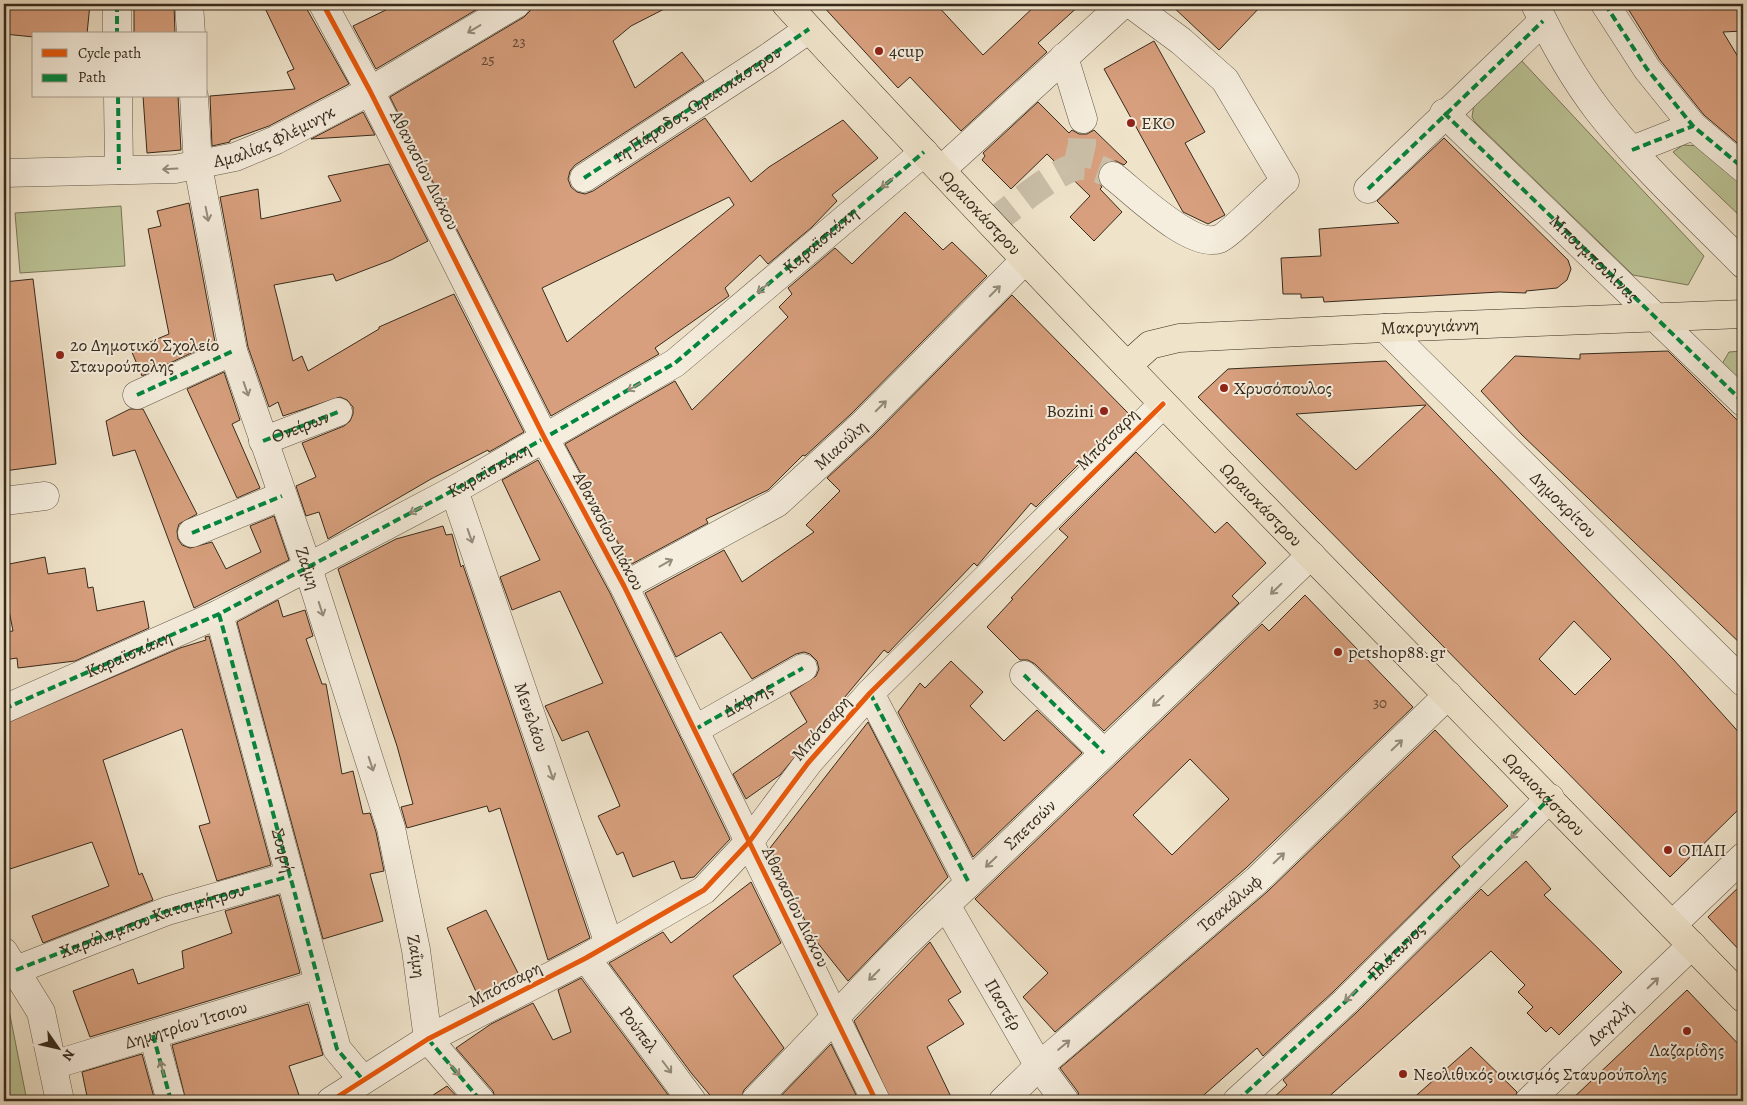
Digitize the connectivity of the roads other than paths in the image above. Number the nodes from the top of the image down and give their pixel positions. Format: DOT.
graph roads {
  1 [pos="117,4"];
  2 [pos="189,4"];
  3 [pos="323,4"];
  4 [pos="516,4"];
  5 [pos="786,4"];
  6 [pos="1123,4"];
  7 [pos="1131,4"];
  8 [pos="1605,4"];
  9 [pos="1539,12"];
  10 [pos="809,29"];
  11 [pos="117,32"];
  12 [pos="191,32"];
  13 [pos="1064,57"];
  14 [pos="370,91"];
  15 [pos="118,98"];
  16 [pos="194,98"];
  17 [pos="1444,113"];
  18 [pos="1083,119"];
  19 [pos="1693,126"];
  20 [pos="1632,150"];
  21 [pos="932,161"];
  22 [pos="198,166"];
  23 [pos="1743,168"];
  24 [pos="118,170"];
  25 [pos="4,173"];
  26 [pos="1113,176"];
  27 [pos="584,178"];
  28 [pos="1368,189"];
  29 [pos="1025,260"];
  30 [pos="1743,264"];
  31 [pos="1743,314"];
  32 [pos="1658,319"];
  33 [pos="1385,328"];
  34 [pos="233,351"];
  35 [pos="1126,366"];
  36 [pos="137,395"];
  37 [pos="1743,402"];
  38 [pos="1163,404"];
  39 [pos="338,412"];
  40 [pos="545,439"];
  41 [pos="263,440"];
  42 [pos="454,490"];
  43 [pos="44,496"];
  44 [pos="282,496"];
  45 [pos="4,500"];
  46 [pos="192,533"];
  47 [pos="1311,555"];
  48 [pos="308,568"];
  49 [pos="624,586"];
  50 [pos="220,614"];
  51 [pos="803,668"];
  52 [pos="1024,676"];
  53 [pos="1743,682"];
  54 [pos="870,693"];
  55 [pos="1448,695"];
  56 [pos="4,709"];
  57 [pos="694,730"];
  58 [pos="1104,754"];
  59 [pos="1550,798"];
  60 [pos="749,842"];
  61 [pos="1743,857"];
  62 [pos="290,876"];
  63 [pos="969,884"];
  64 [pos="946,905"];
  65 [pos="1672,925"];
  66 [pos="609,944"];
  67 [pos="1692,946"];
  68 [pos="586,958"];
  69 [pos="10,961"];
  70 [pos="319,984"];
  71 [pos="1743,998"];
  72 [pos="834,1017"];
  73 [pos="153,1035"];
  74 [pos="428,1039"];
  75 [pos="53,1065"];
  76 [pos="1039,1066"];
  77 [pos="363,1080"];
  78 [pos="60,1101"];
  79 [pos="170,1101"];
  80 [pos="331,1101"];
  81 [pos="482,1101"];
  82 [pos="692,1101"];
  83 [pos="755,1101"];
  84 [pos="876,1101"];
  85 [pos="1003,1101"];
  86 [pos="1065,1101"];
  87 [pos="1236,1101"];
  88 [pos="1528,1101"];
  1 -- 11 [label="street"];
  2 -- 12 [label="street"];
  3 -- 14 [label="street, Αθανασίου Διάκου"];
  4 -- 14 [label="street, Αμαλίας Φλέμινγκ, one-way"];
  5 -- 10 [label="main road, Ωραιοκάστρου"];
  6 -- 13 [label="street, Καραϊσκάκη"];
  7 -- 26 [label="street"];
  8 -- 19 [label="street"];
  9 -- 17 [label="street"];
  9 -- 20 [label="street"];
  10 -- 21 [label="main road, Ωραιοκάστρου"];
  10 -- 27 [label="street, 1η Πάροδος Ωραιοκάστρου"];
  13 -- 18 [label="street"];
  13 -- 21 [label="street, Καραϊσκάκη"];
  14 -- 22 [label="street, Αμαλίας Φλέμινγκ"];
  14 -- 40 [label="street, Αθανασίου Διάκου"];
  15 -- 24 [label="street"];
  16 -- 22 [label="street, Ζαΐμη"];
  17 -- 28 [label="street"];
  17 -- 32 [label="street, Μπουμπουλίνας"];
  19 -- 20 [label="street"];
  19 -- 23 [label="street"];
  20 -- 30 [label="street"];
  21 -- 29 [label="main road, Ωραιοκάστρου"];
  21 -- 40 [label="street, Καραϊσκάκη, one-way"];
  22 -- 24 [label="street, Αμαλίας Φλέμινγκ, one-way"];
  22 -- 34 [label="street, Ζαΐμη, one-way"];
  24 -- 25 [label="street, Αμαλίας Φλέμινγκ"];
  29 -- 35 [label="main road, Ωραιοκάστρου"];
  49 -- 29 [label="street, Μιαούλη, one-way"];
  31 -- 32 [label="main road, Μακρυγιάννη"];
  32 -- 33 [label="main road, Μακρυγιάννη"];
  32 -- 37 [label="street, Μπουμπουλίνας"];
  33 -- 35 [label="main road, Μακρυγιάννη"];
  33 -- 53 [label="street, Δημοκρίτου"];
  34 -- 36 [label="street"];
  34 -- 41 [label="street, Ζαΐμη, one-way"];
  35 -- 38 [label="main road, Ωραιοκάστρου"];
  38 -- 47 [label="main road, Ωραιοκάστρου"];
  38 -- 54 [label="street, Μπότσαρη"];
  39 -- 41 [label="street, Ονείρων"];
  40 -- 42 [label="street, Καραϊσκάκη"];
  40 -- 49 [label="street, Αθανασίου Διάκου"];
  41 -- 44 [label="street, Ζαΐμη"];
  42 -- 48 [label="street, Καραϊσκάκη, one-way"];
  42 -- 66 [label="street, Μενελάου, one-way"];
  43 -- 45 [label="street"];
  44 -- 46 [label="street"];
  44 -- 48 [label="street, Ζαΐμη"];
  47 -- 55 [label="main road, Ωραιοκάστρου"];
  47 -- 58 [label="street, Σπετσών, one-way"];
  48 -- 50 [label="street, Καραϊσκάκη"];
  48 -- 74 [label="street, Ζαΐμη, one-way"];
  49 -- 57 [label="street, Αθανασίου Διάκου"];
  50 -- 56 [label="street, Καραϊσκάκη"];
  50 -- 62 [label="street, Σουρή"];
  51 -- 57 [label="street, Δάφνης"];
  52 -- 58 [label="street"];
  54 -- 60 [label="street, Μπότσαρη"];
  54 -- 63 [label="street"];
  55 -- 59 [label="main road, Ωραιοκάστρου"];
  76 -- 55 [label="street, Τσακάλωφ, one-way"];
  57 -- 60 [label="street, Αθανασίου Διάκου"];
  58 -- 63 [label="street, Σπετσών, one-way"];
  59 -- 65 [label="main road, Ωραιοκάστρου"];
  59 -- 87 [label="street, Πλάτωνος, one-way"];
  60 -- 66 [label="street, Μπότσαρη"];
  60 -- 72 [label="street, Αθανασίου Διάκου"];
  61 -- 65 [label="street"];
  62 -- 69 [label="street, Χαράλαμπου Κατσιμήτρου"];
  62 -- 70 [label="street, Σουρή"];
  63 -- 64 [label="street, Σπετσών"];
  64 -- 72 [label="street, Σπετσών, one-way"];
  64 -- 76 [label="street, Παστέρ"];
  65 -- 67 [label="main road, Ωραιοκάστρου"];
  66 -- 68 [label="street, Μπότσαρη"];
  67 -- 71 [label="main road, Ωραιοκάστρου"];
  88 -- 67 [label="street, Δαγκλή, one-way"];
  68 -- 74 [label="street, Μπότσαρη"];
  68 -- 82 [label="street, Ρούπελ, one-way"];
  69 -- 75 [label="street"];
  70 -- 73 [label="street, Δημητρίου Ίτσιου"];
  70 -- 77 [label="street, Σουρή"];
  72 -- 83 [label="street, Σπετσών"];
  72 -- 84 [label="street, Αθανασίου Διάκου"];
  73 -- 75 [label="street, Δημητρίου Ίτσιου"];
  79 -- 73 [label="street, one-way"];
  74 -- 77 [label="street, Μπότσαρη"];
  74 -- 81 [label="street, one-way"];
  75 -- 78 [label="street"];
  76 -- 85 [label="street, Τσακάλωφ"];
  76 -- 86 [label="street, Παστέρ"];
  77 -- 80 [label="street, Μπότσαρη"];
}
